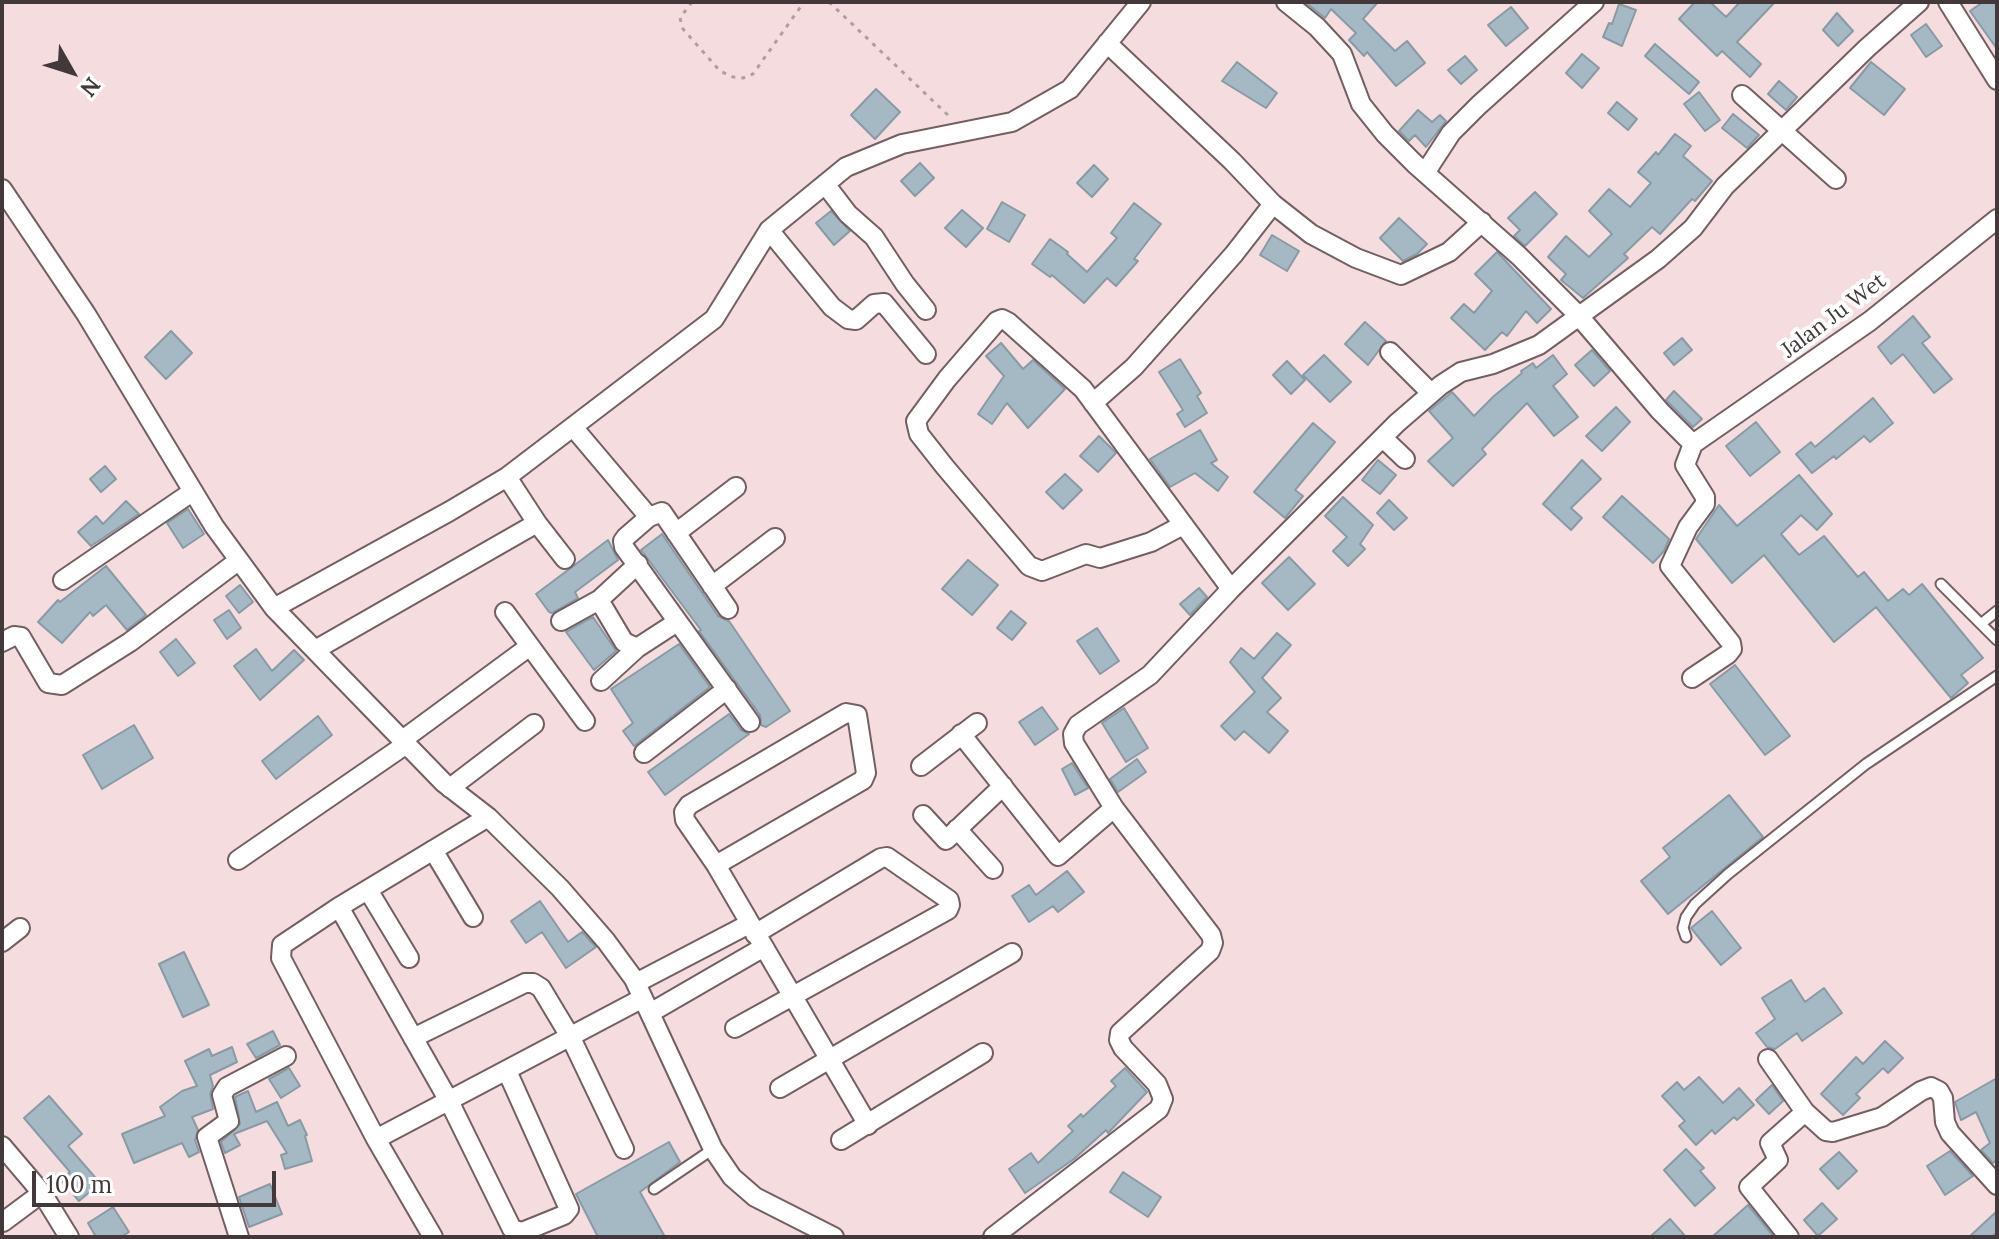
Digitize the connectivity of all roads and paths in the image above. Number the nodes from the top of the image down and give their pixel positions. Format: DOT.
graph roads {
  1 [pos="692,2"];
  2 [pos="804,2"];
  3 [pos="829,2"];
  4 [pos="1141,2"];
  5 [pos="1286,2"];
  6 [pos="1594,2"];
  7 [pos="1919,2"];
  8 [pos="1948,2"];
  9 [pos="1107,43"];
  10 [pos="1997,80"];
  11 [pos="1742,95"];
  12 [pos="1782,131"];
  13 [pos="966,132"];
  14 [pos="1425,173"];
  15 [pos="1836,179"];
  16 [pos="825,184"];
  17 [pos="2,189"];
  18 [pos="1273,204"];
  19 [pos="1997,219"];
  20 [pos="1482,222"];
  21 [pos="769,230"];
  22 [pos="926,310"];
  23 [pos="1578,315"];
  24 [pos="1390,352"];
  25 [pos="926,354"];
  26 [pos="1431,393"];
  27 [pos="1093,403"];
  28 [pos="573,427"];
  29 [pos="1383,438"];
  30 [pos="1693,444"];
  31 [pos="1405,459"];
  32 [pos="507,477"];
  33 [pos="736,487"];
  34 [pos="192,492"];
  35 [pos="649,517"];
  36 [pos="537,523"];
  37 [pos="1183,525"];
  38 [pos="676,533"];
  39 [pos="775,538"];
  40 [pos="565,559"];
  41 [pos="238,561"];
  42 [pos="638,564"];
  43 [pos="63,580"];
  44 [pos="1941,584"];
  45 [pos="712,586"];
  46 [pos="1231,589"];
  47 [pos="599,600"];
  48 [pos="274,608"];
  49 [pos="728,609"];
  50 [pos="1997,611"];
  51 [pos="505,612"];
  52 [pos="561,621"];
  53 [pos="677,622"];
  54 [pos="1982,623"];
  55 [pos="1997,640"];
  56 [pos="2,642"];
  57 [pos="530,646"];
  58 [pos="637,648"];
  59 [pos="315,650"];
  60 [pos="1997,676"];
  61 [pos="1692,678"];
  62 [pos="601,681"];
  63 [pos="727,689"];
  64 [pos="585,721"];
  65 [pos="750,722"];
  66 [pos="977,723"];
  67 [pos="534,724"];
  68 [pos="961,734"];
  69 [pos="403,743"];
  70 [pos="644,753"];
  71 [pos="921,766"];
  72 [pos="1003,786"];
  73 [pos="450,788"];
  74 [pos="1114,808"];
  75 [pos="923,815"];
  76 [pos="488,817"];
  77 [pos="957,829"];
  78 [pos="433,850"];
  79 [pos="238,860"];
  80 [pos="716,865"];
  81 [pos="993,869"];
  82 [pos="368,890"];
  83 [pos="339,907"];
  84 [pos="473,917"];
  85 [pos="20,928"];
  86 [pos="756,935"];
  87 [pos="1686,937"];
  88 [pos="2,942"];
  89 [pos="1012,953"];
  90 [pos="409,958"];
  91 [pos="792,996"];
  92 [pos="643,998"];
  93 [pos="735,1028"];
  94 [pos="413,1038"];
  95 [pos="571,1038"];
  96 [pos="983,1053"];
  97 [pos="286,1056"];
  98 [pos="1768,1059"];
  99 [pos="830,1060"];
  100 [pos="507,1071"];
  101 [pos="780,1088"];
  102 [pos="449,1101"];
  103 [pos="1805,1112"];
  104 [pos="868,1125"];
  105 [pos="376,1139"];
  106 [pos="841,1140"];
  107 [pos="2,1146"];
  108 [pos="624,1149"];
  109 [pos="713,1149"];
  110 [pos="1997,1185"];
  111 [pos="654,1189"];
  112 [pos="42,1193"];
  113 [pos="3,1222"];
  114 [pos="822,1234"];
  115 [pos="69,1237"];
  116 [pos="239,1237"];
  117 [pos="433,1237"];
  118 [pos="993,1237"];
  119 [pos="1789,1237"];
  1 -- 2 [label="path"];
  3 -- 13 [label="path"];
  4 -- 9 [label="street"];
  5 -- 14 [label="street"];
  6 -- 14 [label="street"];
  7 -- 12 [label="street"];
  8 -- 10 [label="street"];
  9 -- 13 [label="street"];
  9 -- 18 [label="street"];
  11 -- 12 [label="street"];
  12 -- 15 [label="street"];
  12 -- 23 [label="street"];
  13 -- 16 [label="street"];
  14 -- 20 [label="street"];
  16 -- 21 [label="street"];
  16 -- 22 [label="street"];
  17 -- 34 [label="street"];
  18 -- 20 [label="street"];
  18 -- 27 [label="street"];
  19 -- 30 [label="street, Jalan Ju Wet"];
  20 -- 23 [label="street"];
  21 -- 25 [label="street"];
  21 -- 28 [label="street"];
  23 -- 26 [label="street"];
  23 -- 30 [label="street"];
  24 -- 26 [label="street"];
  26 -- 29 [label="street"];
  27 -- 37 [label="street"];
  27 -- 37 [label="street"];
  28 -- 32 [label="street"];
  28 -- 35 [label="street"];
  29 -- 31 [label="street"];
  29 -- 46 [label="street"];
  30 -- 61 [label="street"];
  32 -- 36 [label="street"];
  32 -- 48 [label="street"];
  33 -- 38 [label="street"];
  34 -- 41 [label="street"];
  34 -- 43 [label="street"];
  35 -- 38 [label="street"];
  35 -- 42 [label="street"];
  36 -- 40 [label="street"];
  36 -- 59 [label="street"];
  37 -- 46 [label="street"];
  38 -- 45 [label="street"];
  39 -- 45 [label="street"];
  41 -- 48 [label="street"];
  41 -- 56 [label="street"];
  42 -- 47 [label="street"];
  42 -- 53 [label="street"];
  44 -- 54 [label="lane"];
  45 -- 49 [label="street"];
  46 -- 74 [label="street"];
  47 -- 52 [label="street"];
  47 -- 58 [label="street"];
  48 -- 59 [label="street"];
  50 -- 54 [label="lane"];
  51 -- 57 [label="street"];
  53 -- 58 [label="street"];
  53 -- 63 [label="street"];
  54 -- 55 [label="lane"];
  57 -- 64 [label="street"];
  57 -- 69 [label="street"];
  58 -- 62 [label="street"];
  59 -- 69 [label="street"];
  60 -- 87 [label="lane"];
  63 -- 65 [label="street"];
  63 -- 70 [label="street"];
  66 -- 68 [label="street"];
  67 -- 73 [label="street"];
  68 -- 71 [label="street"];
  68 -- 72 [label="street"];
  69 -- 73 [label="street"];
  69 -- 79 [label="street"];
  72 -- 74 [label="street"];
  72 -- 77 [label="street"];
  73 -- 76 [label="street"];
  74 -- 118 [label="street"];
  75 -- 77 [label="street"];
  76 -- 78 [label="street"];
  76 -- 92 [label="street"];
  77 -- 81 [label="street"];
  78 -- 82 [label="street"];
  78 -- 84 [label="street"];
  80 -- 80 [label="street"];
  80 -- 86 [label="street"];
  82 -- 83 [label="street"];
  82 -- 90 [label="street"];
  83 -- 94 [label="street"];
  83 -- 105 [label="street"];
  85 -- 88 [label="street"];
  86 -- 91 [label="street"];
  86 -- 91 [label="street"];
  86 -- 92 [label="street"];
  86 -- 92 [label="street"];
  89 -- 99 [label="street"];
  91 -- 93 [label="street"];
  91 -- 99 [label="street"];
  92 -- 95 [label="street"];
  92 -- 109 [label="street"];
  94 -- 95 [label="street"];
  94 -- 102 [label="street"];
  95 -- 100 [label="street"];
  95 -- 108 [label="street"];
  96 -- 104 [label="street"];
  97 -- 116 [label="street"];
  98 -- 103 [label="street"];
  99 -- 101 [label="street"];
  99 -- 104 [label="street"];
  100 -- 102 [label="street"];
  100 -- 102 [label="street"];
  102 -- 105 [label="street"];
  103 -- 110 [label="street"];
  103 -- 119 [label="street"];
  104 -- 106 [label="street"];
  105 -- 117 [label="street"];
  107 -- 112 [label="street"];
  109 -- 111 [label="lane"];
  109 -- 114 [label="street"];
  112 -- 113 [label="street"];
  112 -- 115 [label="street"];
}
